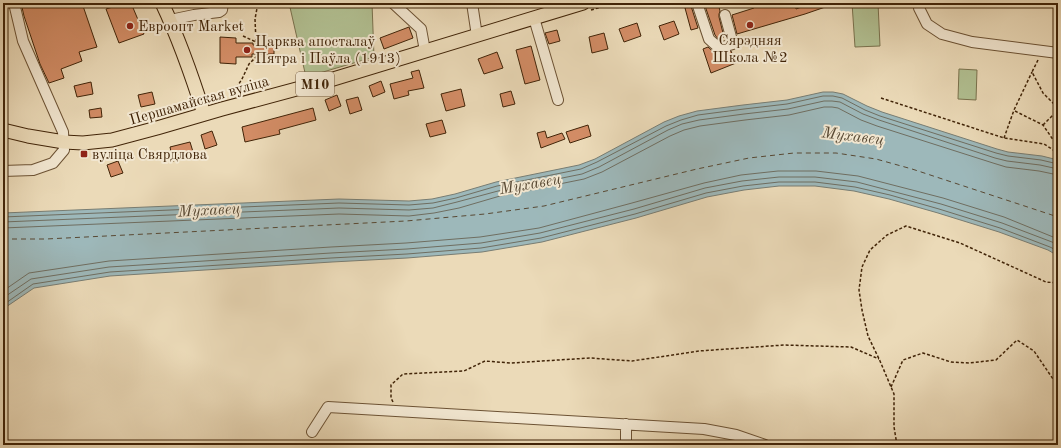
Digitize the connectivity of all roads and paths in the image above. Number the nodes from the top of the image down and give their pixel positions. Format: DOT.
graph roads {
  1 [pos="14,3"];
  2 [pos="162,3"];
  3 [pos="223,3"];
  4 [pos="258,3"];
  5 [pos="393,3"];
  6 [pos="472,3"];
  7 [pos="583,3"];
  8 [pos="698,3"];
  9 [pos="918,3"];
  10 [pos="725,14"];
  11 [pos="534,18"];
  12 [pos="170,20"];
  13 [pos="243,36"];
  14 [pos="477,36"];
  15 [pos="256,42"];
  16 [pos="257,46"];
  17 [pos="425,51"];
  18 [pos="1058,53"];
  19 [pos="257,54"];
  20 [pos="1038,59"];
  21 [pos="1032,72"];
  22 [pos="231,98"];
  23 [pos="881,98"];
  24 [pos="558,100"];
  25 [pos="1058,109"];
  26 [pos="1014,110"];
  27 [pos="204,114"];
  28 [pos="1043,125"];
  29 [pos="3,130"];
  30 [pos="1004,138"];
  31 [pos="64,142"];
  32 [pos="1058,147"];
  33 [pos="1058,153"];
  34 [pos="3,172"];
  35 [pos="1058,283"];
  36 [pos="879,359"];
  37 [pos="1058,384"];
  38 [pos="891,387"];
  39 [pos="398,411"];
  40 [pos="626,424"];
  41 [pos="312,432"];
  42 [pos="753,443"];
  43 [pos="626,445"];
  44 [pos="765,445"];
  45 [pos="897,445"];
  1 -- 31 [label="street"];
  2 -- 12 [label="main road"];
  3 -- 12 [label="street"];
  4 -- 15 [label="path"];
  5 -- 17 [label="street"];
  6 -- 14 [label="street"];
  7 -- 11 [label="main road, Першамайская вуліца / М10"];
  8 -- 10 [label="street"];
  9 -- 18 [label="street"];
  11 -- 14 [label="main road, Першамайская вуліца / М10"];
  11 -- 24 [label="street"];
  12 -- 27 [label="main road"];
  13 -- 15 [label="path"];
  14 -- 17 [label="main road, Першамайская вуліца / М10"];
  15 -- 16 [label="path"];
  17 -- 27 [label="main road, Першамайская вуліца / М10"];
  19 -- 22 [label="path"];
  20 -- 21 [label="path"];
  21 -- 25 [label="path"];
  21 -- 26 [label="path"];
  23 -- 30 [label="path"];
  25 -- 28 [label="path"];
  26 -- 28 [label="path"];
  26 -- 30 [label="path"];
  27 -- 31 [label="main road, Першамайская вуліца / М10"];
  28 -- 32 [label="path"];
  29 -- 31 [label="main road, Першамайская вуліца / М10"];
  30 -- 33 [label="path"];
  31 -- 34 [label="street"];
  35 -- 36 [label="path"];
  36 -- 38 [label="path"];
  36 -- 39 [label="path"];
  37 -- 38 [label="path"];
  38 -- 45 [label="path"];
  39 -- 40 [label="street"];
  39 -- 41 [label="street"];
  40 -- 42 [label="street"];
  40 -- 43 [label="street"];
  42 -- 44 [label="street"];
}
